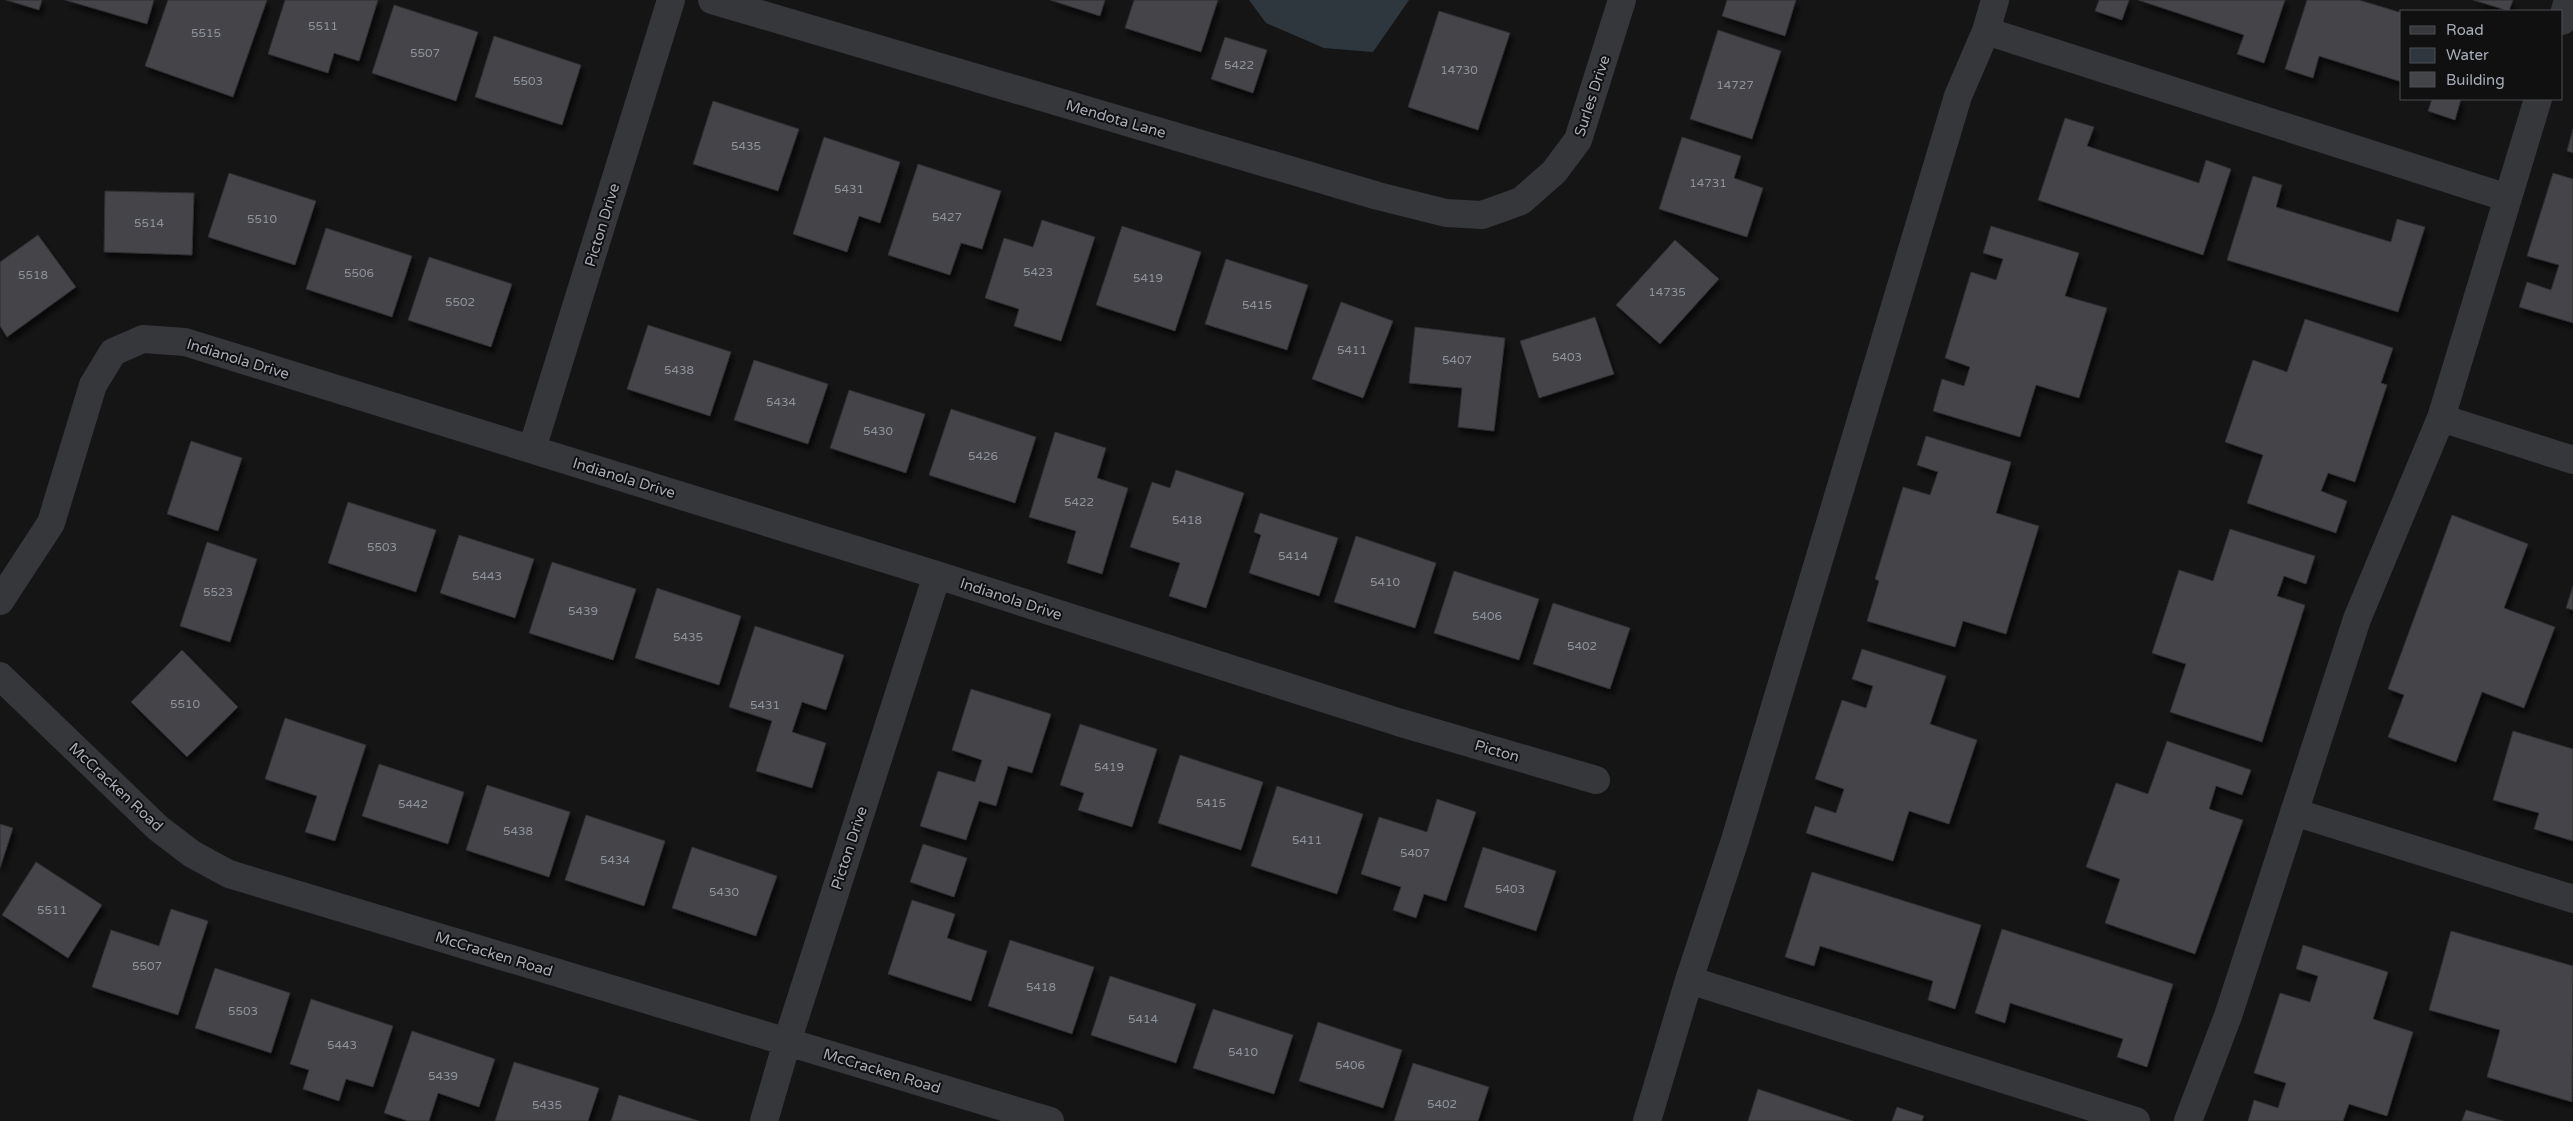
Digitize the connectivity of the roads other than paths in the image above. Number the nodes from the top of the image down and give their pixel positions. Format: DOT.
graph roads {
  1 [pos="672,0"];
  2 [pos="712,0"];
  3 [pos="1622,0"];
  4 [pos="1995,0"];
  5 [pos="2568,0"];
  6 [pos="2563,18"];
  7 [pos="1986,32"];
  8 [pos="2538,100"];
  9 [pos="2508,198"];
  10 [pos="1521,201"];
  11 [pos="2441,418"];
  12 [pos="532,449"];
  13 [pos="2573,460"];
  14 [pos="937,575"];
  15 [pos="0,601"];
  16 [pos="0,676"];
  17 [pos="1398,722"];
  18 [pos="1596,780"];
  19 [pos="2294,812"];
  20 [pos="2573,899"];
  21 [pos="1689,980"];
  22 [pos="787,1042"];
  23 [pos="764,1121"];
  24 [pos="1050,1121"];
  25 [pos="1647,1121"];
  26 [pos="2136,1121"];
  27 [pos="2188,1121"];
  1 -- 12 [label="street, Picton Drive"];
  2 -- 10 [label="street, Mendota Lane"];
  3 -- 10 [label="street, Surles Drive"];
  4 -- 7 [label="street"];
  5 -- 6 [label="street"];
  7 -- 9 [label="street"];
  7 -- 21 [label="street"];
  8 -- 9 [label="street"];
  9 -- 11 [label="street"];
  11 -- 13 [label="street"];
  11 -- 19 [label="street"];
  12 -- 14 [label="street, Indianola Drive"];
  12 -- 15 [label="street, Indianola Drive"];
  14 -- 17 [label="street, Indianola Drive"];
  14 -- 22 [label="street, Picton Drive"];
  16 -- 22 [label="street, McCracken Road"];
  17 -- 18 [label="street, Picton"];
  19 -- 20 [label="street"];
  19 -- 27 [label="street"];
  21 -- 25 [label="street"];
  21 -- 26 [label="street"];
  22 -- 23 [label="street, Picton Drive"];
  22 -- 24 [label="street, McCracken Road"];
}
